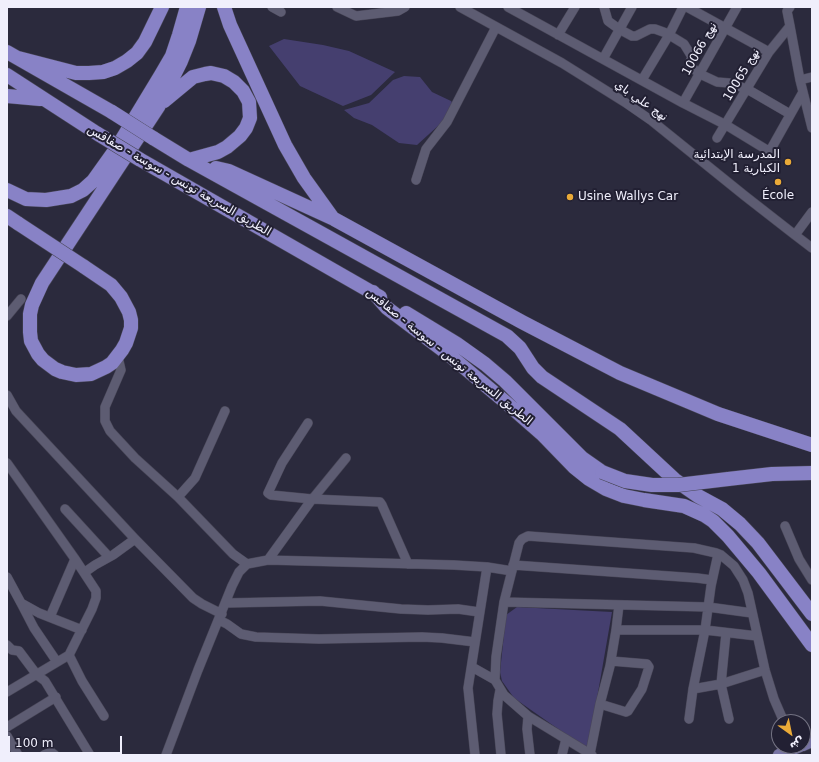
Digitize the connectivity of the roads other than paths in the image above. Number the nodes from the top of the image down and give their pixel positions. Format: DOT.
graph roads {
  1 [pos="162,7"];
  2 [pos="187,7"];
  3 [pos="199,7"];
  4 [pos="224,7"];
  5 [pos="272,7"];
  6 [pos="337,7"];
  7 [pos="405,7"];
  8 [pos="508,7"];
  9 [pos="575,7"];
  10 [pos="604,7"];
  11 [pos="632,7"];
  12 [pos="683,7"];
  13 [pos="687,7"];
  14 [pos="737,7"];
  15 [pos="462,8"];
  16 [pos="788,8"];
  17 [pos="520,10"];
  18 [pos="281,12"];
  19 [pos="790,26"];
  20 [pos="496,27"];
  21 [pos="725,28"];
  22 [pos="619,29"];
  23 [pos="558,35"];
  24 [pos="670,35"];
  25 [pos="769,52"];
  26 [pos="12,55"];
  27 [pos="603,59"];
  28 [pos="700,74"];
  29 [pos="7,76"];
  30 [pos="812,77"];
  31 [pos="642,80"];
  32 [pos="800,80"];
  33 [pos="747,89"];
  34 [pos="804,92"];
  35 [pos="7,96"];
  36 [pos="44,100"];
  37 [pos="683,103"];
  38 [pos="158,107"];
  39 [pos="810,109"];
  40 [pos="790,114"];
  41 [pos="726,125"];
  42 [pos="812,128"];
  43 [pos="717,138"];
  44 [pos="128,153"];
  45 [pos="189,160"];
  46 [pos="206,169"];
  47 [pos="416,180"];
  48 [pos="7,190"];
  49 [pos="812,212"];
  50 [pos="7,216"];
  51 [pos="334,219"];
  52 [pos="798,237"];
  53 [pos="812,239"];
  54 [pos="812,248"];
  55 [pos="373,292"];
  56 [pos="21,299"];
  57 [pos="7,316"];
  58 [pos="118,357"];
  59 [pos="7,394"];
  60 [pos="225,411"];
  61 [pos="308,423"];
  62 [pos="812,445"];
  63 [pos="346,458"];
  64 [pos="7,463"];
  65 [pos="812,473"];
  66 [pos="178,497"];
  67 [pos="312,499"];
  68 [pos="65,509"];
  69 [pos="785,526"];
  70 [pos="135,539"];
  71 [pos="718,554"];
  72 [pos="109,557"];
  73 [pos="75,559"];
  74 [pos="268,560"];
  75 [pos="247,564"];
  76 [pos="408,564"];
  77 [pos="486,567"];
  78 [pos="512,568"];
  79 [pos="84,572"];
  80 [pos="7,577"];
  81 [pos="811,577"];
  82 [pos="712,580"];
  83 [pos="226,602"];
  84 [pos="504,602"];
  85 [pos="21,603"];
  86 [pos="619,605"];
  87 [pos="708,607"];
  88 [pos="479,612"];
  89 [pos="752,614"];
  90 [pos="812,614"];
  91 [pos="50,617"];
  92 [pos="220,617"];
  93 [pos="82,630"];
  94 [pos="616,630"];
  95 [pos="705,630"];
  96 [pos="726,633"];
  97 [pos="757,636"];
  98 [pos="475,642"];
  99 [pos="7,645"];
  100 [pos="812,645"];
  101 [pos="69,655"];
  102 [pos="611,661"];
  103 [pos="57,662"];
  104 [pos="472,667"];
  105 [pos="765,670"];
  106 [pos="37,675"];
  107 [pos="495,680"];
  108 [pos="721,684"];
  109 [pos="693,689"];
  110 [pos="500,690"];
  111 [pos="7,692"];
  112 [pos="56,697"];
  113 [pos="600,704"];
  114 [pos="781,714"];
  115 [pos="104,716"];
  116 [pos="528,716"];
  117 [pos="689,719"];
  118 [pos="729,719"];
  119 [pos="7,727"];
  120 [pos="7,736"];
  121 [pos="566,739"];
  122 [pos="18,755"];
  123 [pos="44,755"];
  124 [pos="55,755"];
  125 [pos="90,755"];
  126 [pos="166,755"];
  127 [pos="475,755"];
  128 [pos="501,755"];
  129 [pos="530,755"];
  130 [pos="562,755"];
  131 [pos="591,755"];
  1 -- 26 [label="highway"];
  2 -- 44 [label="highway"];
  3 -- 38 [label="highway"];
  4 -- 51 [label="highway"];
  5 -- 18 [label="street"];
  6 -- 7 [label="street"];
  8 -- 17 [label="street"];
  9 -- 23 [label="street"];
  10 -- 22 [label="street"];
  11 -- 22 [label="street"];
  12 -- 24 [label="street"];
  13 -- 21 [label="street"];
  14 -- 21 [label="street, نهج 10066"];
  15 -- 20 [label="street, نهج علي باي"];
  16 -- 19 [label="street"];
  17 -- 23 [label="street"];
  19 -- 25 [label="street, نهج 10065"];
  19 -- 32 [label="street"];
  20 -- 47 [label="street"];
  20 -- 52 [label="street, نهج علي باي"];
  21 -- 25 [label="street"];
  21 -- 28 [label="street, نهج 10066"];
  22 -- 24 [label="street"];
  22 -- 27 [label="street"];
  23 -- 27 [label="street"];
  24 -- 28 [label="street"];
  24 -- 31 [label="street"];
  25 -- 33 [label="street, نهج 10065"];
  26 -- 45 [label="highway, الطريق السريعة تونس - سوسة - صفاقس, bridge"];
  27 -- 31 [label="street"];
  28 -- 33 [label="street"];
  28 -- 37 [label="street, نهج 10066"];
  29 -- 36 [label="highway, الطريق السريعة تونس - سوسة - صفاقس"];
  30 -- 32 [label="street"];
  31 -- 37 [label="street"];
  32 -- 34 [label="street"];
  33 -- 40 [label="street"];
  33 -- 41 [label="street, نهج 10065"];
  34 -- 39 [label="street"];
  34 -- 40 [label="street"];
  35 -- 36 [label="highway"];
  36 -- 44 [label="highway, الطريق السريعة تونس - سوسة - صفاقس, bridge"];
  37 -- 41 [label="street"];
  38 -- 44 [label="highway"];
  38 -- 45 [label="highway"];
  39 -- 42 [label="street"];
  40 -- 41 [label="street"];
  41 -- 43 [label="street, نهج 10065"];
  44 -- 48 [label="highway"];
  44 -- 55 [label="highway, الطريق السريعة تونس - سوسة - صفاقس"];
  44 -- 58 [label="highway"];
  45 -- 46 [label="highway, الطريق السريعة تونس - سوسة - صفاقس"];
  46 -- 51 [label="highway"];
  46 -- 90 [label="highway, الطريق السريعة تونس - سوسة - صفاقس"];
  49 -- 52 [label="street"];
  50 -- 58 [label="highway, bridge"];
  51 -- 62 [label="highway"];
  52 -- 53 [label="street"];
  52 -- 54 [label="street, نهج علي باي"];
  55 -- 65 [label="highway, bridge"];
  55 -- 100 [label="highway, الطريق السريعة تونس - سوسة - صفاقس"];
  56 -- 57 [label="street"];
  58 -- 66 [label="street"];
  59 -- 70 [label="street"];
  60 -- 66 [label="street"];
  61 -- 67 [label="street"];
  63 -- 67 [label="street"];
  64 -- 73 [label="street"];
  66 -- 75 [label="street"];
  67 -- 74 [label="street"];
  67 -- 76 [label="street"];
  68 -- 72 [label="street"];
  69 -- 81 [label="street"];
  70 -- 72 [label="street"];
  70 -- 92 [label="street"];
  71 -- 78 [label="street"];
  71 -- 82 [label="street"];
  71 -- 89 [label="street"];
  72 -- 79 [label="street"];
  73 -- 79 [label="street"];
  73 -- 91 [label="street"];
  74 -- 75 [label="street"];
  74 -- 76 [label="street"];
  75 -- 83 [label="street"];
  76 -- 77 [label="street"];
  77 -- 78 [label="street"];
  77 -- 88 [label="street"];
  78 -- 82 [label="street"];
  78 -- 84 [label="street"];
  79 -- 93 [label="street"];
  80 -- 85 [label="street"];
  82 -- 87 [label="street"];
  83 -- 88 [label="street"];
  83 -- 92 [label="street"];
  84 -- 86 [label="street"];
  84 -- 107 [label="street"];
  85 -- 91 [label="street"];
  85 -- 103 [label="street"];
  86 -- 87 [label="street"];
  86 -- 94 [label="street"];
  87 -- 89 [label="street"];
  87 -- 95 [label="street"];
  88 -- 98 [label="street"];
  89 -- 97 [label="street"];
  91 -- 93 [label="street"];
  92 -- 98 [label="street"];
  92 -- 126 [label="street"];
  93 -- 101 [label="street"];
  94 -- 95 [label="street"];
  94 -- 102 [label="street"];
  95 -- 96 [label="street"];
  95 -- 109 [label="street"];
  96 -- 97 [label="street"];
  96 -- 108 [label="street"];
  97 -- 105 [label="street"];
  98 -- 104 [label="street"];
  99 -- 106 [label="street"];
  101 -- 103 [label="street"];
  101 -- 115 [label="street"];
  102 -- 113 [label="street"];
  102 -- 113 [label="street"];
  103 -- 106 [label="street"];
  104 -- 107 [label="street"];
  104 -- 127 [label="street"];
  105 -- 108 [label="street"];
  105 -- 114 [label="street"];
  106 -- 111 [label="street"];
  106 -- 112 [label="street"];
  107 -- 110 [label="street"];
  108 -- 109 [label="street"];
  108 -- 118 [label="street"];
  109 -- 117 [label="street"];
  110 -- 116 [label="street"];
  110 -- 128 [label="street"];
  112 -- 119 [label="street"];
  112 -- 125 [label="street"];
  113 -- 131 [label="street"];
  116 -- 121 [label="street"];
  116 -- 129 [label="street"];
  120 -- 122 [label="street"];
  121 -- 130 [label="street"];
  121 -- 131 [label="street"];
  123 -- 124 [label="street"];
}
